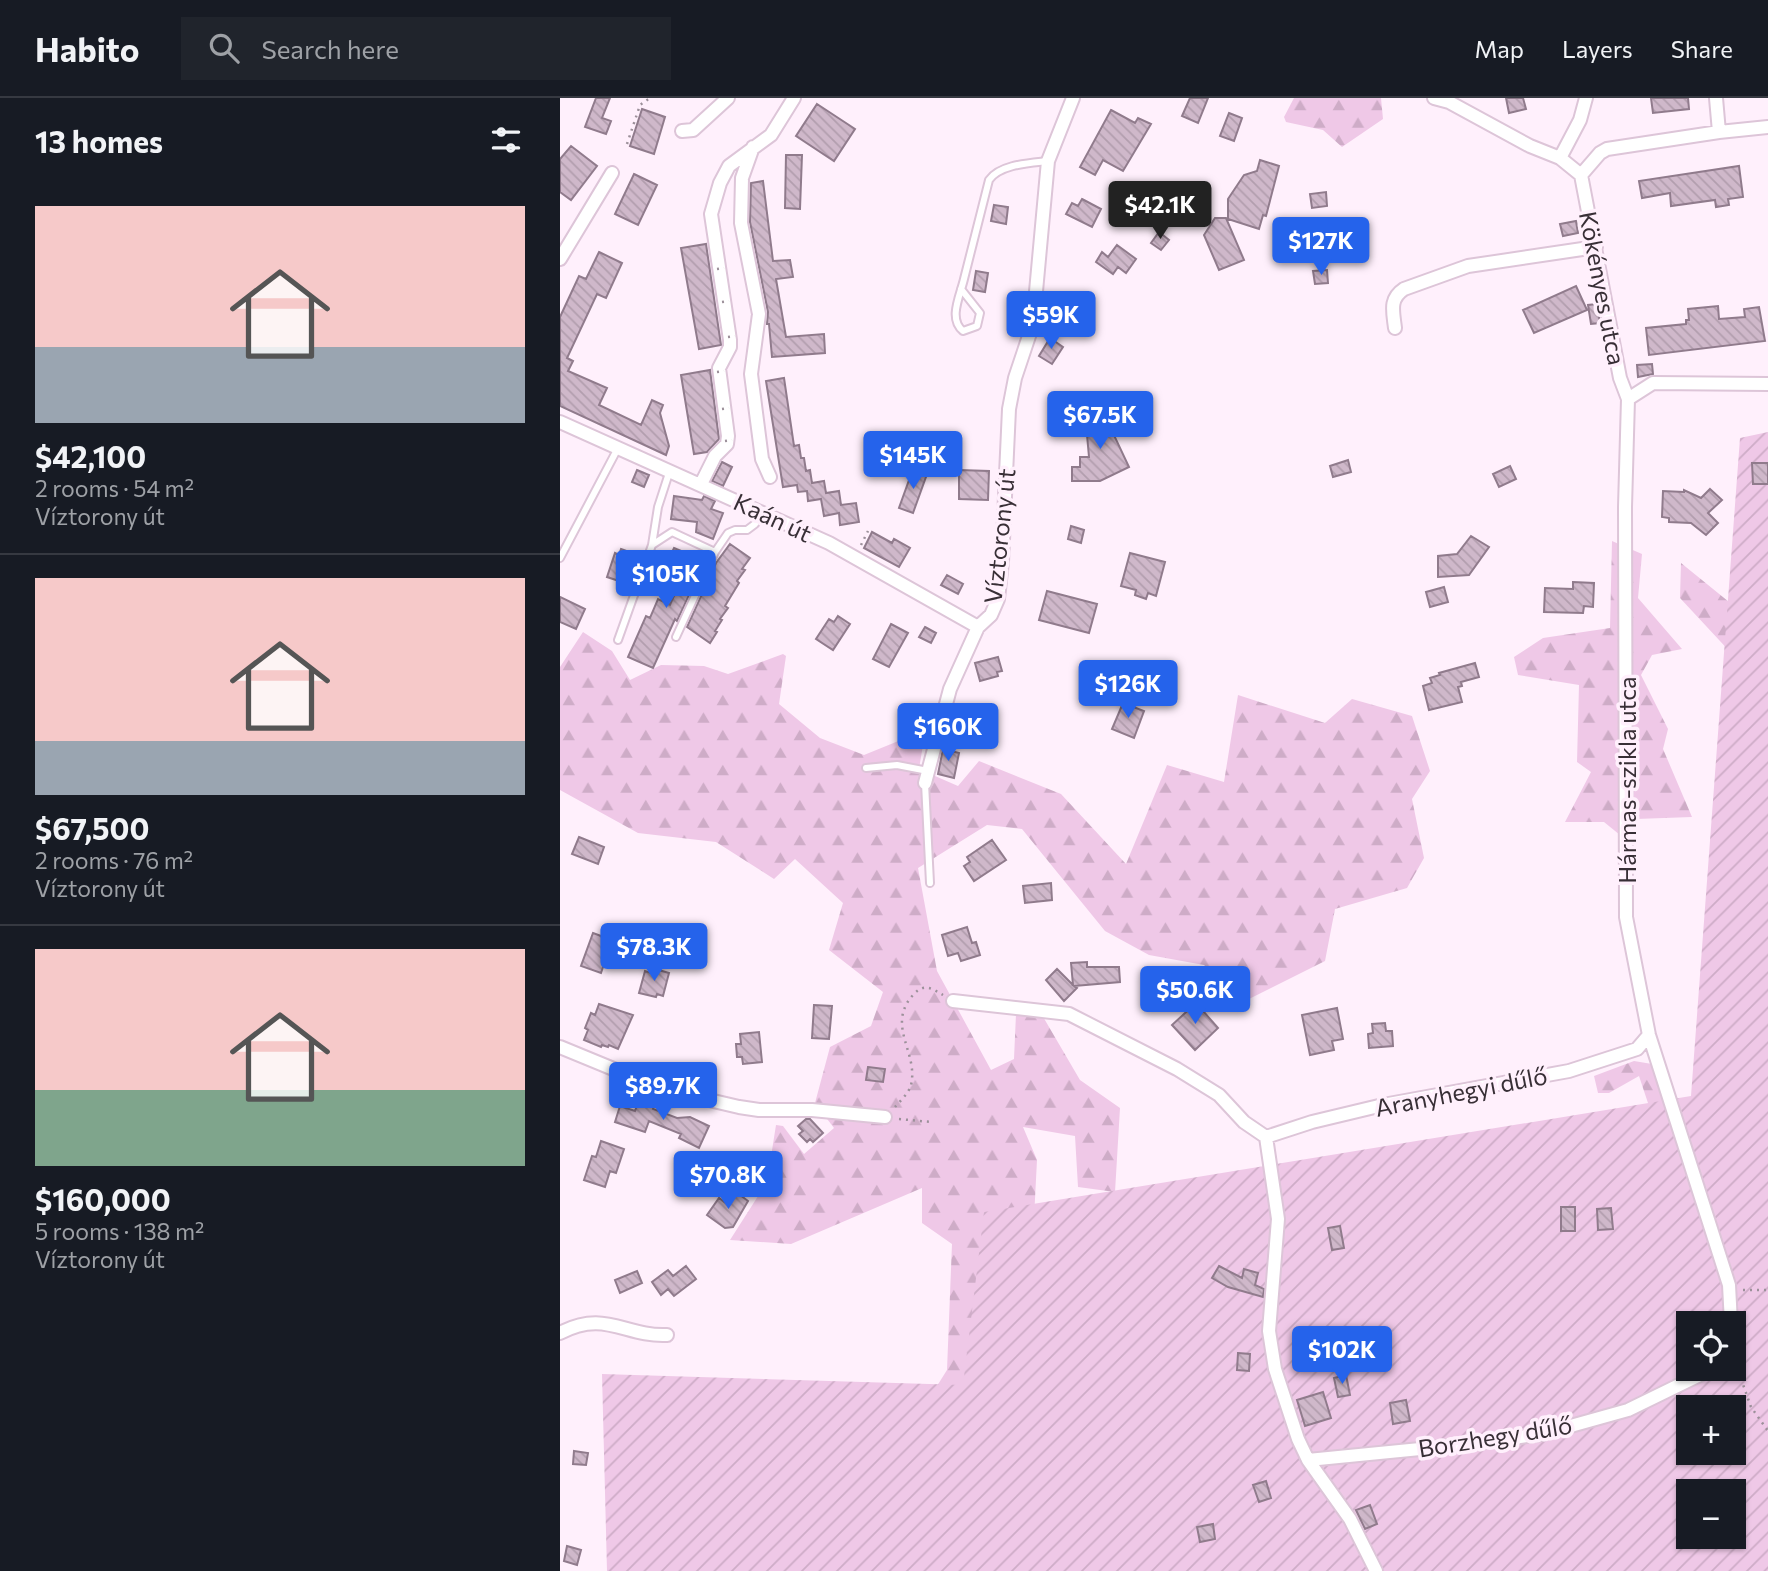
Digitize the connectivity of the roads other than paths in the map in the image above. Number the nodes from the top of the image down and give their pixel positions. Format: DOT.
graph roads {
  1 [pos="728,98"];
  2 [pos="794,98"];
  3 [pos="1073,98"];
  4 [pos="1434,98"];
  5 [pos="1586,98"];
  6 [pos="1716,98"];
  7 [pos="1768,127"];
  8 [pos="682,131"];
  9 [pos="1719,132"];
  10 [pos="754,147"];
  11 [pos="1560,158"];
  12 [pos="1048,160"];
  13 [pos="612,173"];
  14 [pos="1581,175"];
  15 [pos="1596,247"];
  16 [pos="560,260"];
  17 [pos="961,289"];
  18 [pos="1395,328"];
  19 [pos="1768,384"];
  20 [pos="1628,399"];
  21 [pos="560,422"];
  22 [pos="618,447"];
  23 [pos="670,471"];
  24 [pos="770,477"];
  25 [pos="701,484"];
  26 [pos="763,513"];
  27 [pos="652,545"];
  28 [pos="715,552"];
  29 [pos="560,558"];
  30 [pos="978,627"];
  31 [pos="677,637"];
  32 [pos="618,640"];
  33 [pos="866,768"];
  34 [pos="926,777"];
  35 [pos="930,883"];
  36 [pos="953,1001"];
  37 [pos="1649,1035"];
  38 [pos="560,1047"];
  39 [pos="885,1117"];
  40 [pos="1266,1137"];
  41 [pos="1731,1311"];
  42 [pos="560,1333"];
  43 [pos="667,1335"];
  44 [pos="1687,1381"];
  45 [pos="1308,1460"];
  46 [pos="1376,1571"];
  1 -- 8 [label="street"];
  2 -- 10 [label="street"];
  3 -- 12 [label="street, Víztorony út"];
  4 -- 11 [label="street"];
  5 -- 11 [label="street"];
  6 -- 9 [label="street"];
  7 -- 9 [label="street"];
  9 -- 14 [label="street"];
  10 -- 24 [label="street"];
  10 -- 25 [label="street"];
  11 -- 14 [label="street"];
  12 -- 17 [label="lane"];
  12 -- 30 [label="street, Víztorony út"];
  13 -- 16 [label="street"];
  14 -- 15 [label="street, Kökényes utca"];
  15 -- 18 [label="street"];
  15 -- 20 [label="street, Kökényes utca"];
  17 -- 17 [label="lane"];
  19 -- 20 [label="street"];
  20 -- 37 [label="street, Hármas-szikla utca"];
  21 -- 22 [label="street, Kaán út"];
  22 -- 23 [label="street, Kaán út"];
  22 -- 29 [label="lane"];
  23 -- 25 [label="street, Kaán út"];
  23 -- 27 [label="lane"];
  25 -- 26 [label="street, Kaán út"];
  26 -- 28 [label="lane"];
  26 -- 30 [label="street, Kaán út"];
  27 -- 28 [label="lane"];
  27 -- 32 [label="lane"];
  28 -- 31 [label="lane"];
  30 -- 34 [label="street, Víztorony út"];
  33 -- 34 [label="lane"];
  34 -- 35 [label="lane, Víztorony út"];
  36 -- 40 [label="street"];
  37 -- 40 [label="street, Aranyhegyi dűlő"];
  37 -- 41 [label="street, Hármas-szikla utca"];
  38 -- 39 [label="street"];
  40 -- 45 [label="street"];
  42 -- 43 [label="street"];
  44 -- 45 [label="street, Borzhegy dűlő"];
  45 -- 46 [label="street"];
}
